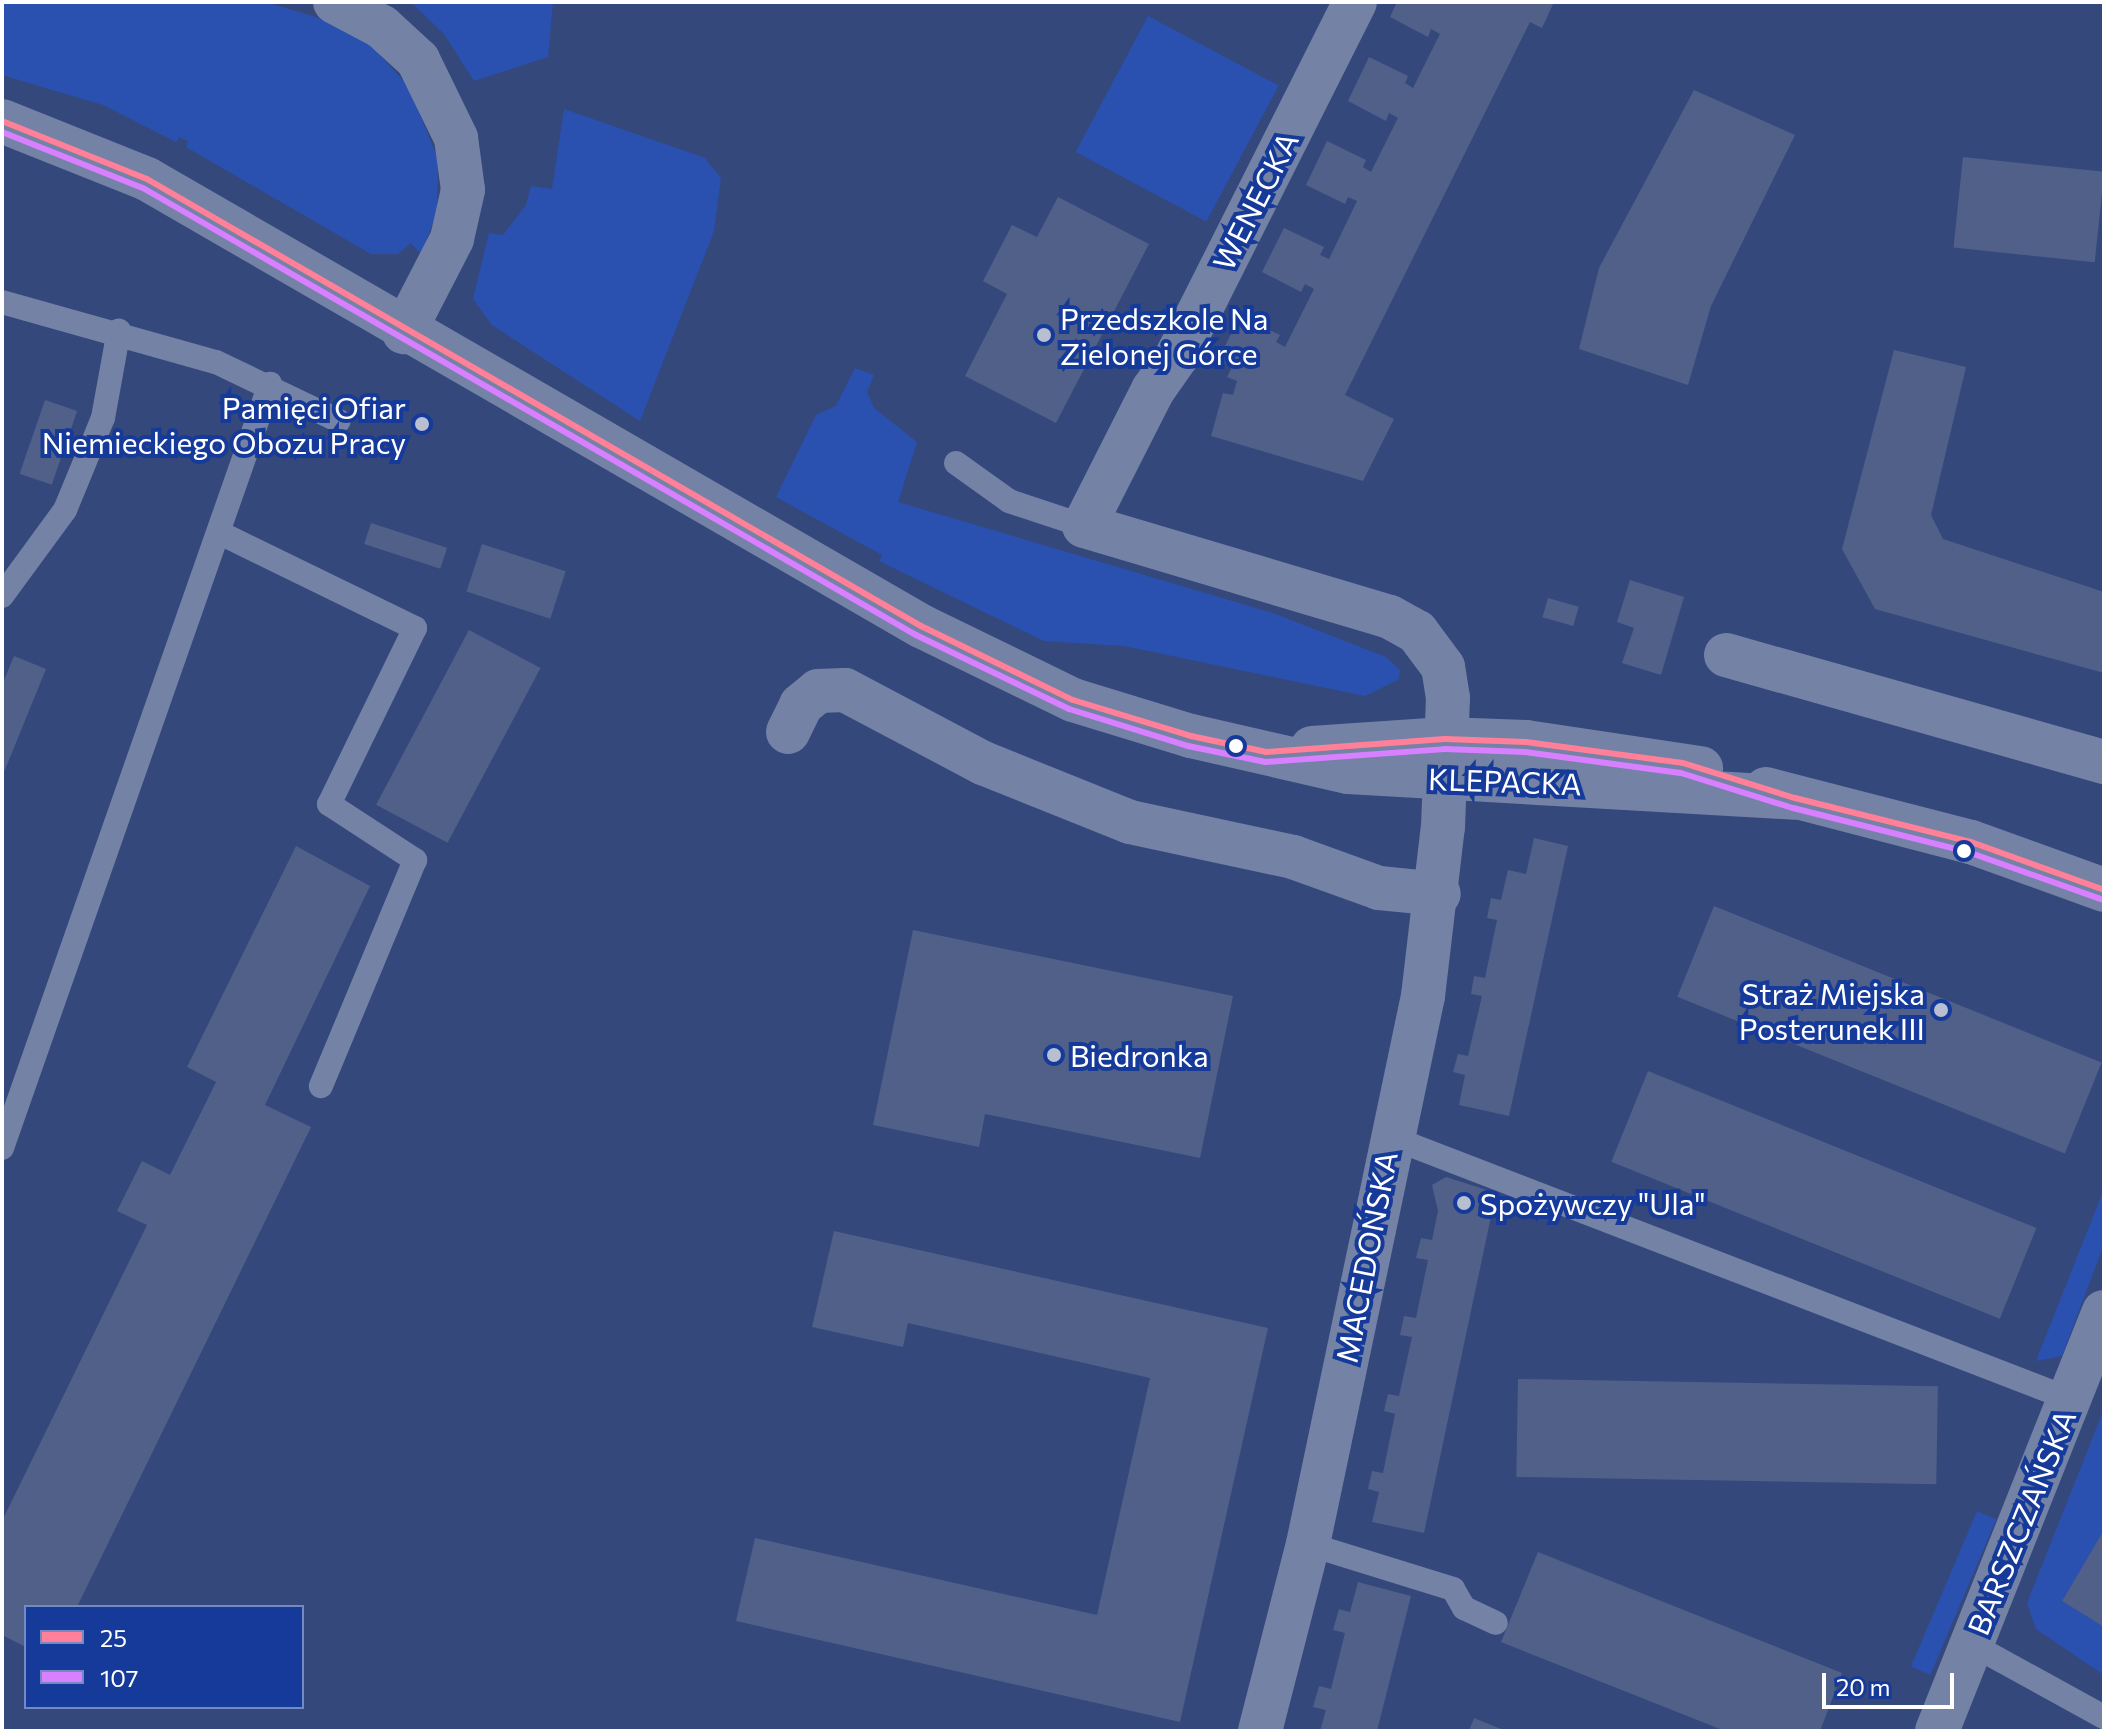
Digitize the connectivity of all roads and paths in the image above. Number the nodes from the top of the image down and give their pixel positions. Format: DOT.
graph roads {
  1 [pos="335,2"];
  2 [pos="1355,2"];
  3 [pos="2,121"];
  4 [pos="2,302"];
  5 [pos="119,330"];
  6 [pos="404,332"];
  7 [pos="270,384"];
  8 [pos="339,421"];
  9 [pos="956,463"];
  10 [pos="1084,526"];
  11 [pos="220,533"];
  12 [pos="2,596"];
  13 [pos="1726,655"];
  14 [pos="788,732"];
  15 [pos="1443,759"];
  16 [pos="2104,762"];
  17 [pos="2104,890"];
  18 [pos="1439,894"];
  19 [pos="321,1086"];
  20 [pos="1390,1137"];
  21 [pos="2,1148"];
  22 [pos="2104,1312"];
  23 [pos="2070,1399"];
  24 [pos="1308,1544"];
  25 [pos="1496,1623"];
  26 [pos="1971,1644"];
  27 [pos="2104,1717"];
  28 [pos="1260,1731"];
  29 [pos="1937,1731"];
  1 -- 6 [label="street"];
  2 -- 10 [label="street, WENECKA"];
  3 -- 6 [label="street, KLEPACKA"];
  4 -- 5 [label="lane"];
  5 -- 7 [label="lane"];
  5 -- 12 [label="lane"];
  6 -- 15 [label="street, KLEPACKA"];
  7 -- 8 [label="lane"];
  7 -- 11 [label="lane"];
  9 -- 10 [label="lane"];
  10 -- 15 [label="street, MACEDOŃSKA"];
  11 -- 19 [label="lane"];
  11 -- 21 [label="lane"];
  13 -- 16 [label="street"];
  14 -- 18 [label="street"];
  15 -- 17 [label="street, KLEPACKA"];
  15 -- 18 [label="street, MACEDOŃSKA"];
  18 -- 20 [label="street, MACEDOŃSKA"];
  20 -- 23 [label="lane"];
  20 -- 24 [label="street, MACEDOŃSKA"];
  22 -- 23 [label="street, BARSZCZAŃSKA"];
  23 -- 26 [label="street, BARSZCZAŃSKA"];
  24 -- 25 [label="lane"];
  24 -- 28 [label="street, MACEDOŃSKA"];
  26 -- 27 [label="lane"];
  26 -- 29 [label="street, BARSZCZAŃSKA"];
}
